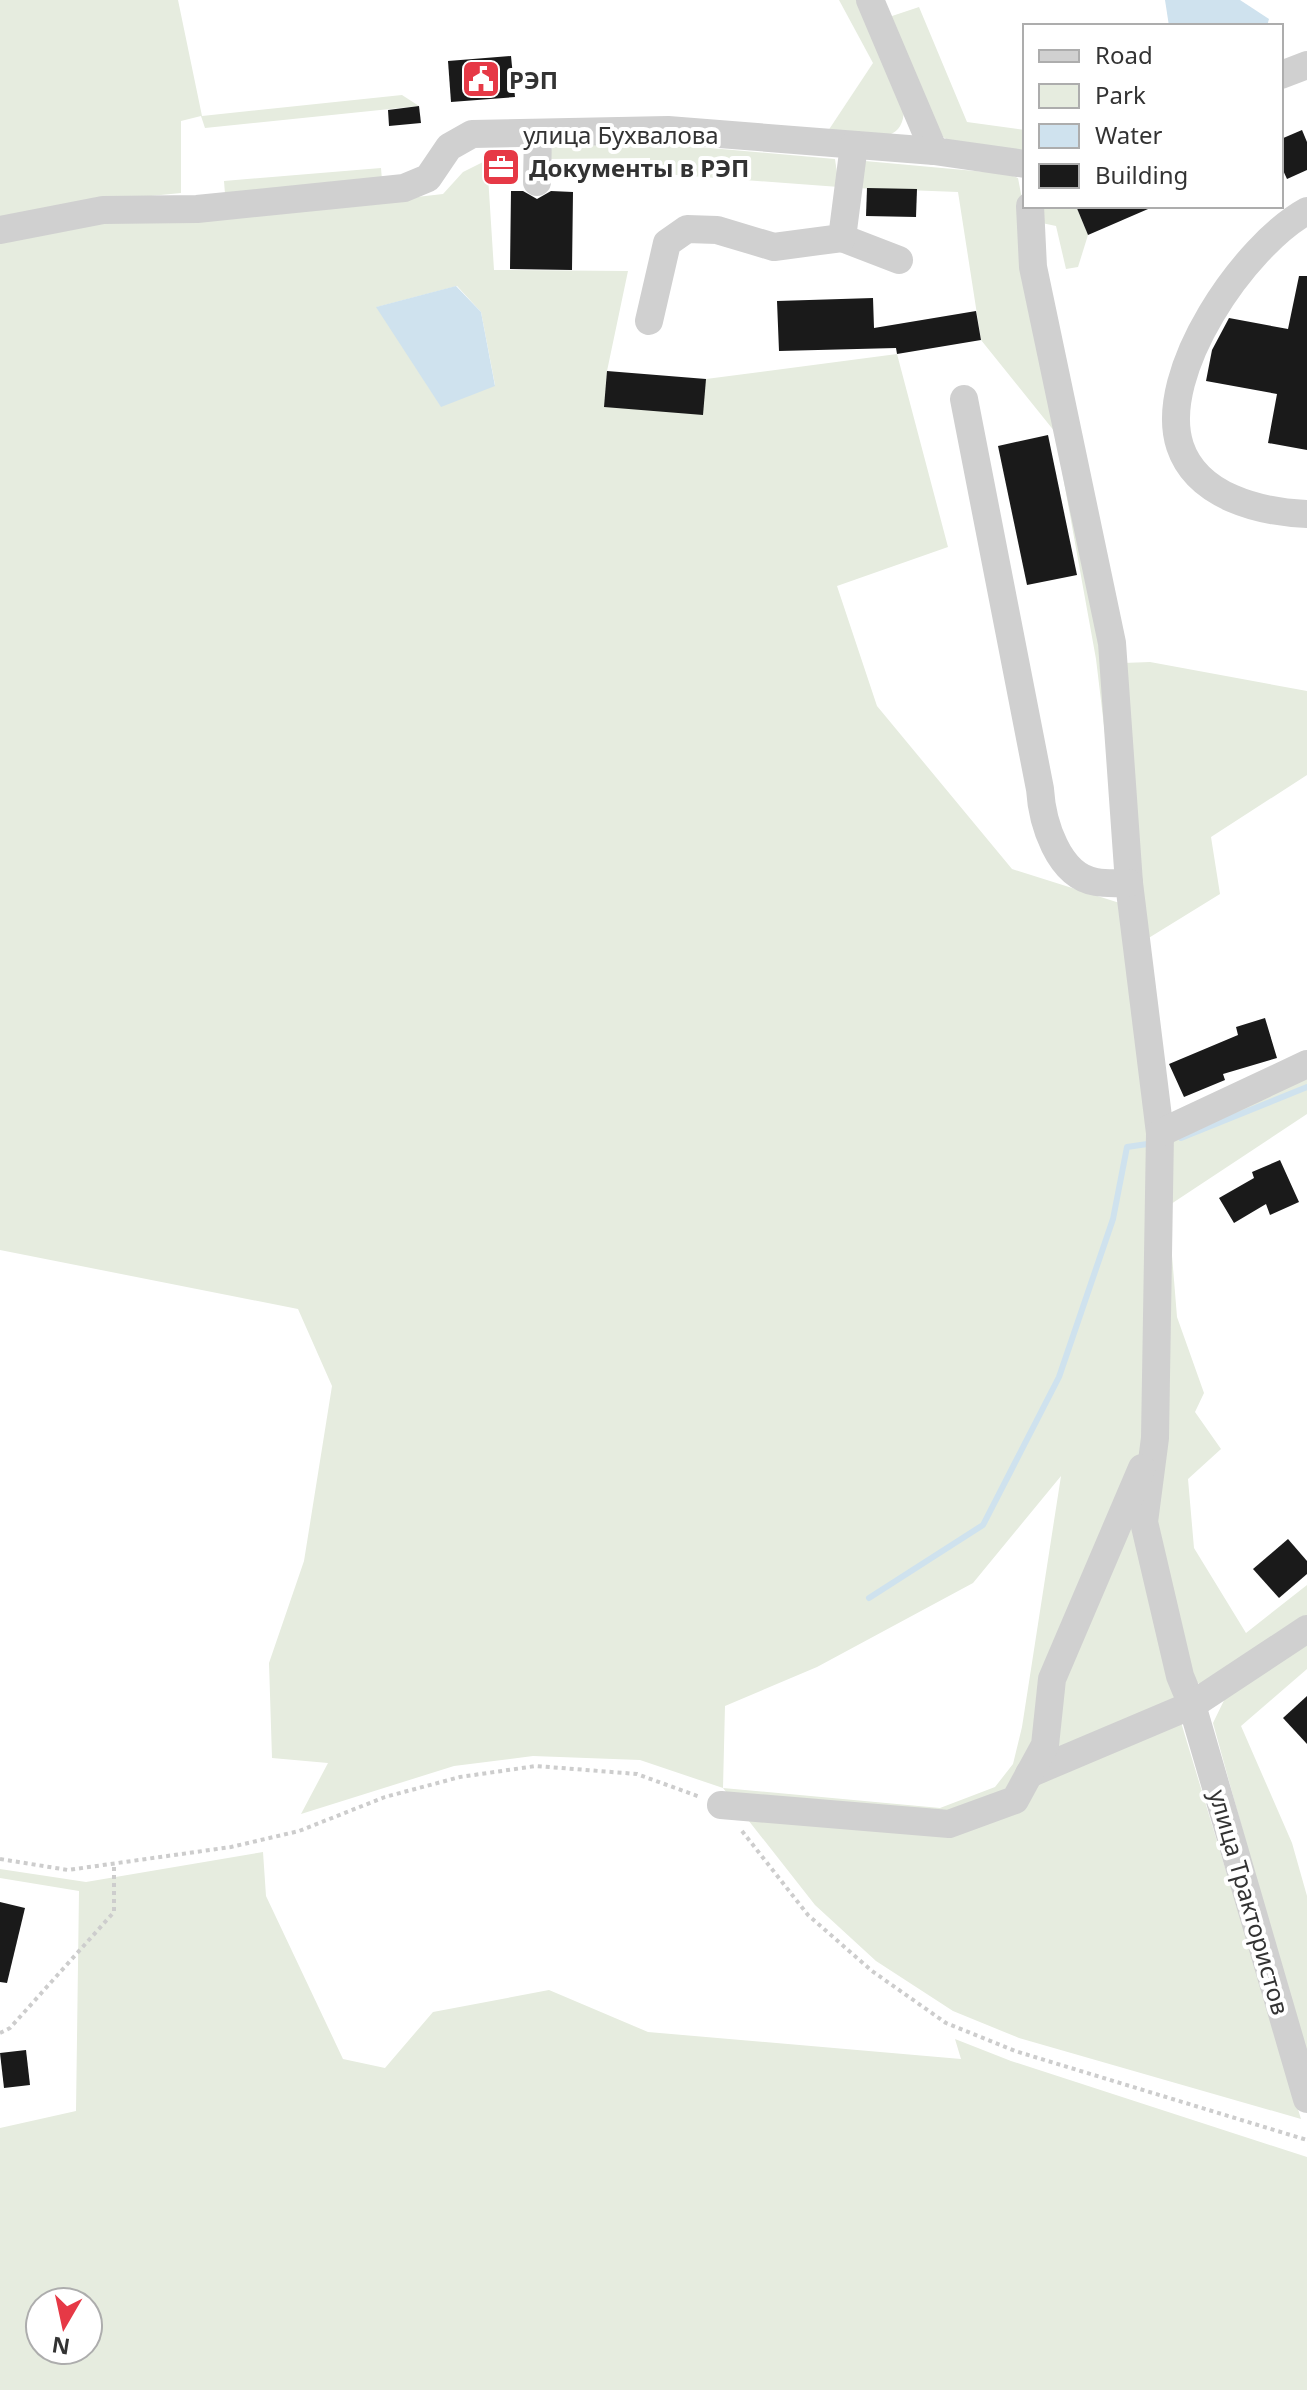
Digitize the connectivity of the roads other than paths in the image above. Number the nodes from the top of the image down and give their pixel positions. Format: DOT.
graph roads {
  1 [pos="870,0"];
  2 [pos="1307,65"];
  3 [pos="1283,74"];
  4 [pos="538,133"];
  5 [pos="854,145"];
  6 [pos="934,151"];
  7 [pos="1023,164"];
  8 [pos="537,182"];
  9 [pos="1030,208"];
  10 [pos="1307,211"];
  11 [pos="0,230"];
  12 [pos="842,238"];
  13 [pos="899,260"];
  14 [pos="649,321"];
  15 [pos="964,399"];
  16 [pos="1307,514"];
  17 [pos="1129,883"];
  18 [pos="1307,1064"];
  19 [pos="1160,1133"];
  20 [pos="1155,1438"];
  21 [pos="1307,1629"];
  22 [pos="1192,1705"];
  23 [pos="1029,1774"];
  24 [pos="721,1805"];
  25 [pos="1307,2099"];
  1 -- 6 [label="street"];
  2 -- 3 [label="street"];
  4 -- 5 [label="street, улица Бухвалова"];
  4 -- 8 [label="street"];
  4 -- 11 [label="street, улица Бухвалова"];
  5 -- 6 [label="street, улица Бухвалова"];
  5 -- 12 [label="street"];
  6 -- 7 [label="street, улица Бухвалова"];
  9 -- 17 [label="street, улица Трактористов"];
  10 -- 16 [label="street"];
  12 -- 13 [label="street"];
  12 -- 14 [label="street"];
  15 -- 17 [label="street"];
  17 -- 19 [label="street, улица Трактористов"];
  18 -- 19 [label="street"];
  19 -- 20 [label="street, улица Трактористов"];
  20 -- 22 [label="street, улица Трактористов"];
  20 -- 23 [label="street"];
  21 -- 22 [label="street"];
  22 -- 23 [label="street"];
  22 -- 25 [label="street, улица Трактористов"];
  23 -- 24 [label="street"];
}
